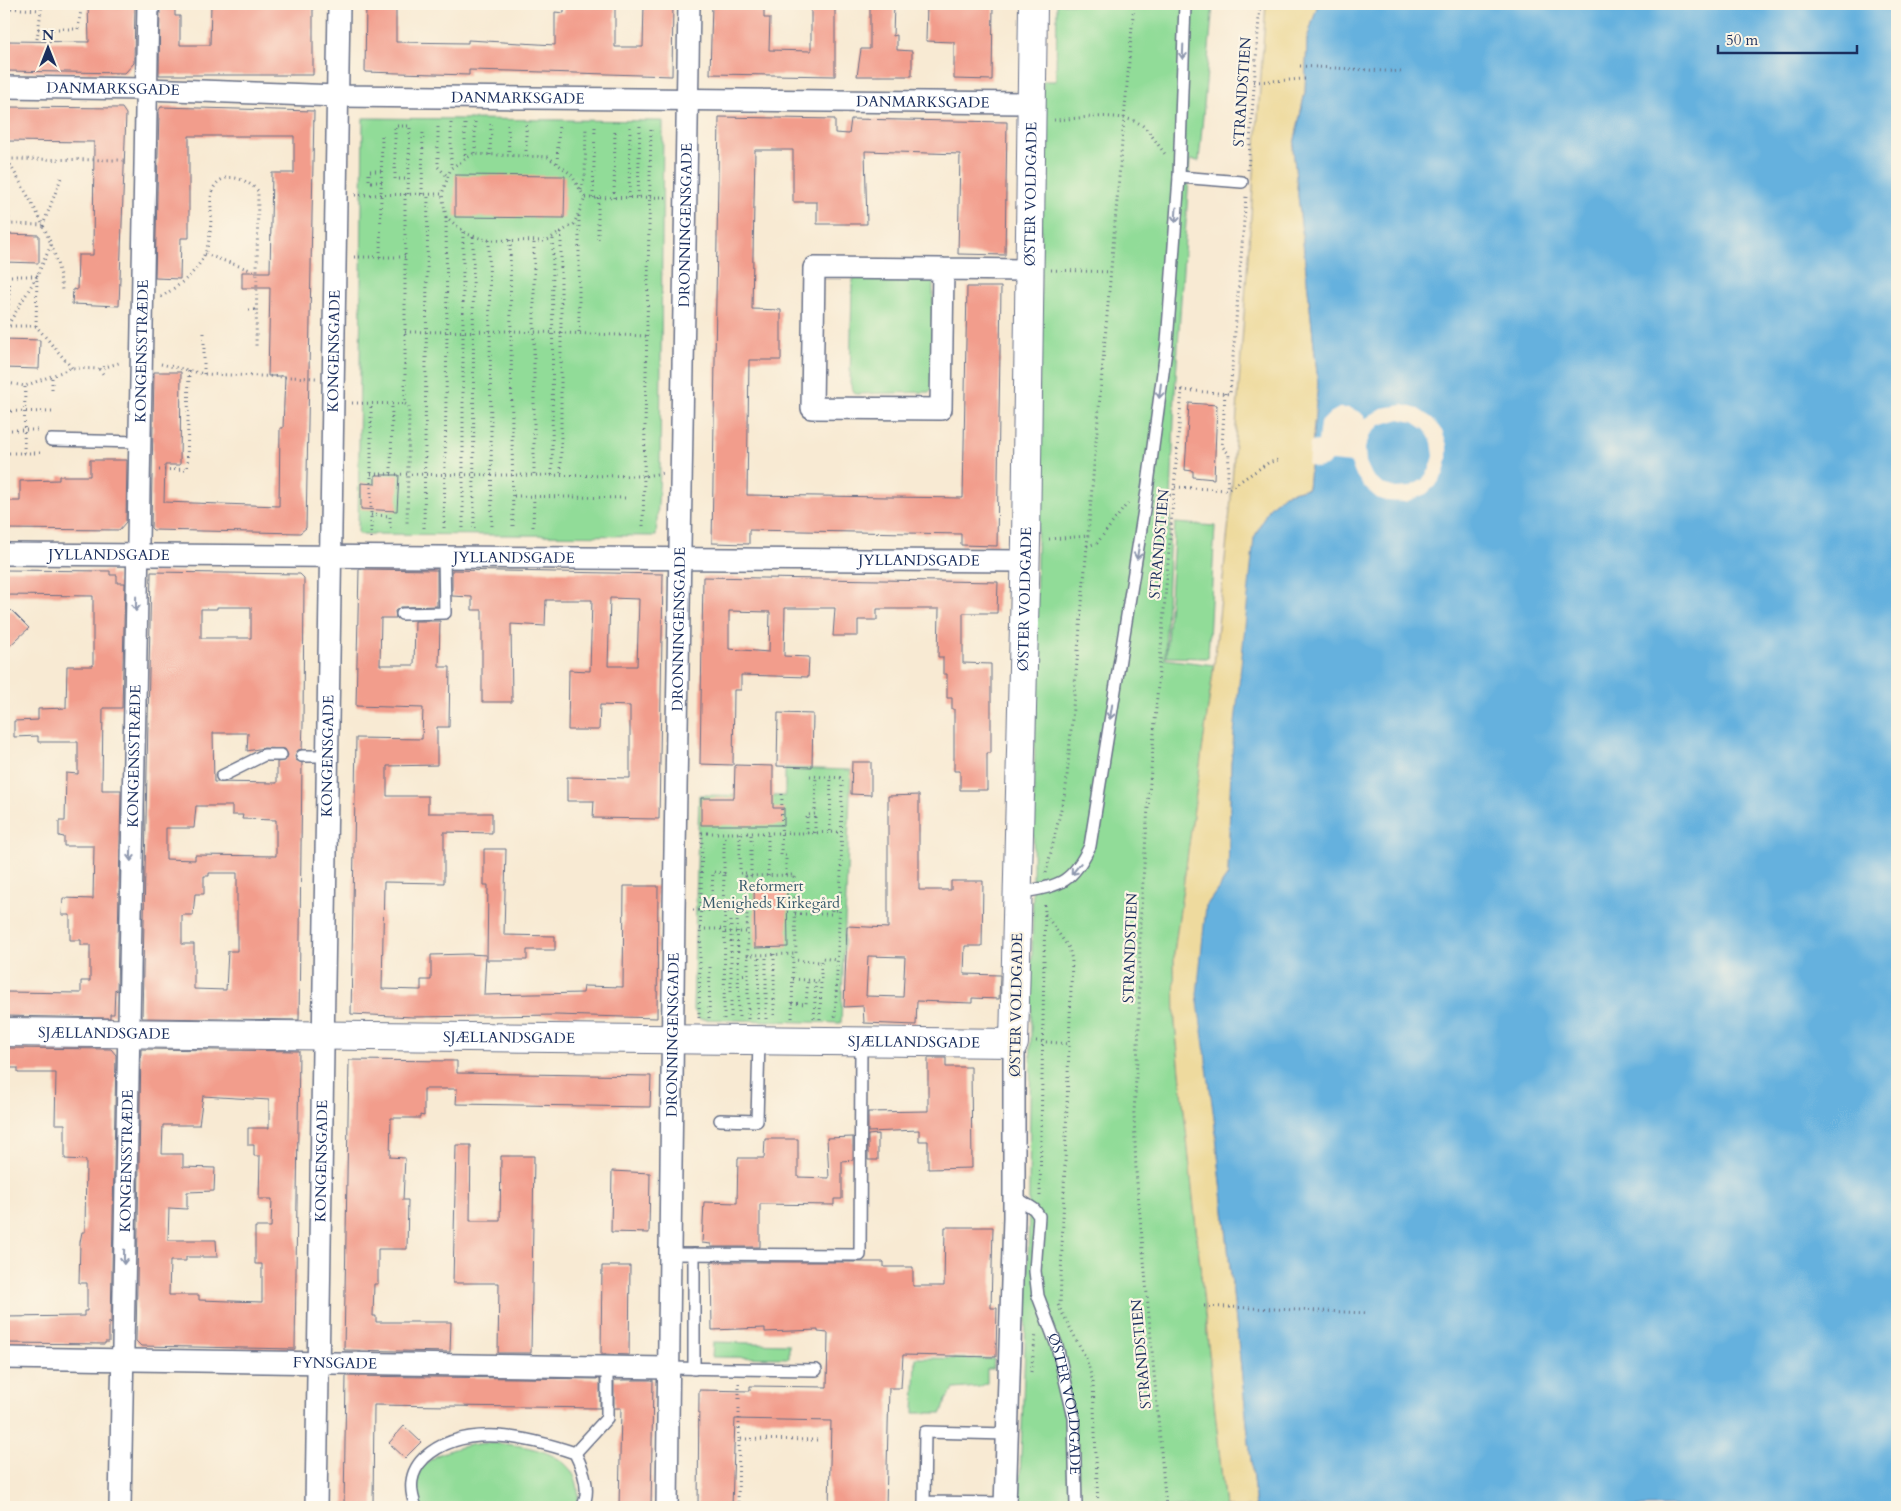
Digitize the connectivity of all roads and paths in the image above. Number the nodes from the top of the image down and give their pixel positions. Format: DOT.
graph roads {
  1 [pos="42,4"];
  2 [pos="82,4"];
  3 [pos="148,4"];
  4 [pos="339,4"];
  5 [pos="689,4"];
  6 [pos="1033,4"];
  7 [pos="1134,4"];
  8 [pos="1185,4"];
  9 [pos="1260,4"];
  10 [pos="12,6"];
  11 [pos="6,8"];
  12 [pos="40,10"];
  13 [pos="38,29"];
  14 [pos="37,39"];
  15 [pos="1300,66"];
  16 [pos="1403,72"];
  17 [pos="1305,79"];
  18 [pos="1254,82"];
  19 [pos="4,87"];
  20 [pos="146,89"];
  21 [pos="338,96"];
  22 [pos="686,99"];
  23 [pos="1031,112"];
  24 [pos="1124,119"];
  25 [pos="475,122"];
  26 [pos="450,124"];
  27 [pos="464,124"];
  28 [pos="491,124"];
  29 [pos="559,124"];
  30 [pos="640,124"];
  31 [pos="508,125"];
  32 [pos="526,125"];
  33 [pos="586,126"];
  34 [pos="438,127"];
  35 [pos="595,127"];
  36 [pos="615,128"];
  37 [pos="630,128"];
  38 [pos="651,128"];
  39 [pos="423,129"];
  40 [pos="382,136"];
  41 [pos="4,146"];
  42 [pos="475,154"];
  43 [pos="490,155"];
  44 [pos="509,155"];
  45 [pos="526,156"];
  46 [pos="7,159"];
  47 [pos="465,159"];
  48 [pos="144,160"];
  49 [pos="557,164"];
  50 [pos="1179,165"];
  51 [pos="451,168"];
  52 [pos="382,171"];
  53 [pos="448,177"];
  54 [pos="1179,177"];
  55 [pos="61,178"];
  56 [pos="409,179"];
  57 [pos="382,182"];
  58 [pos="1245,183"];
  59 [pos="581,190"];
  60 [pos="407,194"];
  61 [pos="422,194"];
  62 [pos="428,194"];
  63 [pos="442,194"];
  64 [pos="336,195"];
  65 [pos="381,195"];
  66 [pos="638,197"];
  67 [pos="649,197"];
  68 [pos="686,197"];
  69 [pos="585,198"];
  70 [pos="594,198"];
  71 [pos="598,198"];
  72 [pos="614,198"];
  73 [pos="629,198"];
  74 [pos="579,213"];
  75 [pos="446,217"];
  76 [pos="43,225"];
  77 [pos="463,232"];
  78 [pos="561,232"];
  79 [pos="473,236"];
  80 [pos="553,237"];
  81 [pos="598,239"];
  82 [pos="489,240"];
  83 [pos="510,240"];
  84 [pos="534,241"];
  85 [pos="52,243"];
  86 [pos="204,254"];
  87 [pos="350,257"];
  88 [pos="380,257"];
  89 [pos="406,257"];
  90 [pos="943,269"];
  91 [pos="1030,270"];
  92 [pos="256,272"];
  93 [pos="1111,272"];
  94 [pos="37,276"];
  95 [pos="62,291"];
  96 [pos="142,310"];
  97 [pos="248,310"];
  98 [pos="256,310"];
  99 [pos="7,326"];
  100 [pos="36,326"];
  101 [pos="204,329"];
  102 [pos="512,331"];
  103 [pos="405,332"];
  104 [pos="427,332"];
  105 [pos="447,332"];
  106 [pos="463,332"];
  107 [pos="473,332"];
  108 [pos="490,332"];
  109 [pos="533,332"];
  110 [pos="552,332"];
  111 [pos="561,332"];
  112 [pos="579,333"];
  113 [pos="646,336"];
  114 [pos="256,348"];
  115 [pos="140,362"];
  116 [pos="72,368"];
  117 [pos="100,369"];
  118 [pos="189,371"];
  119 [pos="204,374"];
  120 [pos="104,375"];
  121 [pos="52,378"];
  122 [pos="334,378"];
  123 [pos="5,381"];
  124 [pos="25,386"];
  125 [pos="1161,389"];
  126 [pos="1182,390"];
  127 [pos="52,391"];
  128 [pos="1225,393"];
  129 [pos="334,403"];
  130 [pos="371,404"];
  131 [pos="392,404"];
  132 [pos="405,404"];
  133 [pos="6,411"];
  134 [pos="24,412"];
  135 [pos="52,412"];
  136 [pos="6,430"];
  137 [pos="24,430"];
  138 [pos="42,430"];
  139 [pos="51,440"];
  140 [pos="139,442"];
  141 [pos="5,453"];
  142 [pos="24,453"];
  143 [pos="1278,460"];
  144 [pos="138,470"];
  145 [pos="408,472"];
  146 [pos="391,473"];
  147 [pos="426,473"];
  148 [pos="446,473"];
  149 [pos="463,473"];
  150 [pos="474,473"];
  151 [pos="681,473"];
  152 [pos="371,474"];
  153 [pos="491,474"];
  154 [pos="514,474"];
  155 [pos="534,474"];
  156 [pos="552,475"];
  157 [pos="561,475"];
  158 [pos="644,476"];
  159 [pos="1175,487"];
  160 [pos="1227,490"];
  161 [pos="1147,491"];
  162 [pos="1160,494"];
  163 [pos="514,496"];
  164 [pos="1174,496"];
  165 [pos="534,497"];
  166 [pos="627,498"];
  167 [pos="371,516"];
  168 [pos="513,526"];
  169 [pos="642,526"];
  170 [pos="406,527"];
  171 [pos="533,527"];
  172 [pos="424,528"];
  173 [pos="444,528"];
  174 [pos="492,529"];
  175 [pos="390,530"];
  176 [pos="464,530"];
  177 [pos="474,531"];
  178 [pos="1088,536"];
  179 [pos="1088,546"];
  180 [pos="1026,551"];
  181 [pos="4,554"];
  182 [pos="137,555"];
  183 [pos="331,556"];
  184 [pos="370,557"];
  185 [pos="444,557"];
  186 [pos="680,559"];
  187 [pos="402,614"];
  188 [pos="282,755"];
  189 [pos="302,756"];
  190 [pos="328,756"];
  191 [pos="222,776"];
  192 [pos="810,776"];
  193 [pos="816,776"];
  194 [pos="831,777"];
  195 [pos="782,794"];
  196 [pos="815,814"];
  197 [pos="830,831"];
  198 [pos="842,832"];
  199 [pos="724,833"];
  200 [pos="740,833"];
  201 [pos="752,833"];
  202 [pos="768,833"];
  203 [pos="781,833"];
  204 [pos="807,833"];
  205 [pos="815,833"];
  206 [pos="724,872"];
  207 [pos="786,875"];
  208 [pos="746,876"];
  209 [pos="751,876"];
  210 [pos="768,876"];
  211 [pos="1046,888"];
  212 [pos="1019,893"];
  213 [pos="689,910"];
  214 [pos="700,910"];
  215 [pos="840,910"];
  216 [pos="711,911"];
  217 [pos="724,911"];
  218 [pos="731,911"];
  219 [pos="738,912"];
  220 [pos="747,912"];
  221 [pos="795,914"];
  222 [pos="1045,914"];
  223 [pos="700,929"];
  224 [pos="725,931"];
  225 [pos="731,932"];
  226 [pos="738,932"];
  227 [pos="748,932"];
  228 [pos="759,954"];
  229 [pos="766,954"];
  230 [pos="774,954"];
  231 [pos="793,954"];
  232 [pos="748,955"];
  233 [pos="793,960"];
  234 [pos="838,960"];
  235 [pos="821,962"];
  236 [pos="710,966"];
  237 [pos="738,974"];
  238 [pos="748,974"];
  239 [pos="793,980"];
  240 [pos="808,980"];
  241 [pos="816,981"];
  242 [pos="821,981"];
  243 [pos="792,1003"];
  244 [pos="709,1019"];
  245 [pos="724,1019"];
  246 [pos="731,1019"];
  247 [pos="739,1020"];
  248 [pos="783,1021"];
  249 [pos="792,1021"];
  250 [pos="799,1021"];
  251 [pos="806,1021"];
  252 [pos="814,1022"];
  253 [pos="820,1022"];
  254 [pos="758,1025"];
  255 [pos="4,1032"];
  256 [pos="127,1033"];
  257 [pos="324,1035"];
  258 [pos="674,1040"];
  259 [pos="1043,1041"];
  260 [pos="861,1042"];
  261 [pos="1014,1044"];
  262 [pos="1070,1044"];
  263 [pos="720,1120"];
  264 [pos="1014,1196"];
  265 [pos="1039,1216"];
  266 [pos="670,1254"];
  267 [pos="694,1254"];
  268 [pos="1060,1306"];
  269 [pos="1204,1306"];
  270 [pos="1368,1313"];
  271 [pos="4,1358"];
  272 [pos="122,1359"];
  273 [pos="319,1362"];
  274 [pos="608,1366"];
  275 [pos="668,1368"];
  276 [pos="694,1369"];
  277 [pos="739,1369"];
  278 [pos="816,1370"];
  279 [pos="1008,1434"];
  280 [pos="739,1438"];
  281 [pos="817,1440"];
  282 [pos="575,1453"];
  283 [pos="1005,1505"];
  284 [pos="120,1507"];
  285 [pos="316,1507"];
  286 [pos="416,1507"];
  287 [pos="582,1507"];
  288 [pos="667,1507"];
  289 [pos="738,1507"];
  290 [pos="1076,1507"];
  291 [pos="1166,1507"];
  1 -- 12 [label="path"];
  2 -- 13 [label="path"];
  3 -- 20 [label="street, KONGENSSTRÆDE"];
  4 -- 21 [label="street, KONGENSGADE"];
  5 -- 22 [label="street, DRONNINGENSGADE"];
  6 -- 23 [label="street, ØSTER VOLDGADE"];
  7 -- 24 [label="path"];
  8 -- 50 [label="lane, one-way"];
  9 -- 18 [label="path, STRANDSTIEN"];
  10 -- 11 [label="path"];
  10 -- 12 [label="path"];
  12 -- 13 [label="path"];
  13 -- 14 [label="path"];
  15 -- 16 [label="path"];
  17 -- 18 [label="path"];
  18 -- 58 [label="path, STRANDSTIEN"];
  19 -- 20 [label="street, DANMARKSGADE"];
  20 -- 21 [label="street, DANMARKSGADE"];
  20 -- 48 [label="street, KONGENSSTRÆDE"];
  21 -- 22 [label="street, DANMARKSGADE"];
  21 -- 64 [label="street, KONGENSGADE"];
  22 -- 23 [label="street, DANMARKSGADE"];
  22 -- 68 [label="street, DRONNINGENSGADE"];
  23 -- 24 [label="path"];
  23 -- 91 [label="street, ØSTER VOLDGADE"];
  24 -- 50 [label="path"];
  24 -- 93 [label="path"];
  25 -- 42 [label="path"];
  26 -- 51 [label="path"];
  27 -- 47 [label="path"];
  28 -- 43 [label="path"];
  29 -- 49 [label="path"];
  30 -- 66 [label="path"];
  31 -- 44 [label="path"];
  32 -- 45 [label="path"];
  33 -- 59 [label="path"];
  34 -- 53 [label="path"];
  35 -- 70 [label="path"];
  36 -- 72 [label="path"];
  37 -- 73 [label="path"];
  38 -- 67 [label="path"];
  39 -- 61 [label="path"];
  40 -- 52 [label="path"];
  41 -- 46 [label="path"];
  42 -- 43 [label="path"];
  42 -- 47 [label="path"];
  43 -- 44 [label="path"];
  44 -- 45 [label="path"];
  45 -- 49 [label="path"];
  46 -- 48 [label="path"];
  46 -- 76 [label="path"];
  46 -- 76 [label="path"];
  47 -- 51 [label="path"];
  48 -- 96 [label="street, KONGENSSTRÆDE"];
  49 -- 59 [label="path"];
  50 -- 54 [label="lane"];
  51 -- 53 [label="path"];
  52 -- 57 [label="path"];
  52 -- 57 [label="path"];
  53 -- 63 [label="path"];
  54 -- 58 [label="lane"];
  54 -- 125 [label="lane, one-way"];
  55 -- 76 [label="path"];
  56 -- 56 [label="path"];
  56 -- 60 [label="path"];
  57 -- 65 [label="path"];
  58 -- 128 [label="path, STRANDSTIEN"];
  59 -- 69 [label="path"];
  60 -- 61 [label="path"];
  60 -- 65 [label="path"];
  60 -- 89 [label="path"];
  61 -- 62 [label="path"];
  62 -- 63 [label="path"];
  62 -- 104 [label="path"];
  63 -- 75 [label="path"];
  64 -- 65 [label="path"];
  64 -- 122 [label="street, KONGENSGADE"];
  65 -- 88 [label="path"];
  66 -- 67 [label="path"];
  66 -- 73 [label="path"];
  67 -- 68 [label="path"];
  67 -- 113 [label="path"];
  68 -- 151 [label="street, DRONNINGENSGADE"];
  69 -- 70 [label="path"];
  69 -- 74 [label="path"];
  70 -- 71 [label="path"];
  71 -- 72 [label="path"];
  71 -- 81 [label="path"];
  72 -- 73 [label="path"];
  74 -- 78 [label="path"];
  74 -- 112 [label="path"];
  75 -- 77 [label="path"];
  75 -- 105 [label="path"];
  76 -- 85 [label="path"];
  77 -- 79 [label="path"];
  77 -- 106 [label="path"];
  78 -- 80 [label="path"];
  78 -- 111 [label="path"];
  79 -- 82 [label="path"];
  79 -- 107 [label="path"];
  80 -- 84 [label="path"];
  80 -- 110 [label="path"];
  82 -- 83 [label="path"];
  82 -- 108 [label="path"];
  83 -- 84 [label="path"];
  83 -- 102 [label="path"];
  84 -- 109 [label="path"];
  85 -- 94 [label="path"];
  85 -- 95 [label="path"];
  86 -- 92 [label="path"];
  86 -- 92 [label="path"];
  86 -- 96 [label="path"];
  87 -- 88 [label="path"];
  88 -- 89 [label="path"];
  89 -- 103 [label="path"];
  90 -- 90 [label="street"];
  90 -- 91 [label="street"];
  91 -- 93 [label="path"];
  91 -- 180 [label="street, ØSTER VOLDGADE"];
  92 -- 98 [label="path"];
  93 -- 178 [label="path"];
  94 -- 99 [label="path"];
  94 -- 99 [label="path"];
  94 -- 100 [label="path"];
  96 -- 115 [label="street, KONGENSSTRÆDE"];
  97 -- 98 [label="path"];
  98 -- 114 [label="path"];
  99 -- 100 [label="path"];
  100 -- 116 [label="path"];
  101 -- 119 [label="path"];
  102 -- 108 [label="path"];
  102 -- 109 [label="path"];
  102 -- 154 [label="path"];
  103 -- 104 [label="path"];
  103 -- 132 [label="path"];
  104 -- 105 [label="path"];
  104 -- 147 [label="path"];
  105 -- 106 [label="path"];
  105 -- 148 [label="path"];
  106 -- 107 [label="path"];
  106 -- 149 [label="path"];
  107 -- 108 [label="path"];
  107 -- 150 [label="path"];
  108 -- 153 [label="path"];
  109 -- 110 [label="path"];
  109 -- 155 [label="path"];
  110 -- 111 [label="path"];
  110 -- 156 [label="path"];
  111 -- 112 [label="path"];
  111 -- 157 [label="path"];
  112 -- 113 [label="path"];
  113 -- 158 [label="path"];
  115 -- 117 [label="path"];
  115 -- 118 [label="path"];
  115 -- 140 [label="street, KONGENSSTRÆDE"];
  116 -- 117 [label="path"];
  116 -- 121 [label="path"];
  117 -- 120 [label="path"];
  118 -- 119 [label="path"];
  118 -- 144 [label="path"];
  119 -- 122 [label="path"];
  121 -- 124 [label="path"];
  121 -- 127 [label="path"];
  122 -- 129 [label="street, KONGENSGADE"];
  123 -- 124 [label="path"];
  123 -- 133 [label="path"];
  124 -- 134 [label="path"];
  125 -- 126 [label="path"];
  125 -- 161 [label="lane, one-way"];
  126 -- 128 [label="path"];
  126 -- 159 [label="path, STRANDSTIEN"];
  128 -- 160 [label="path"];
  129 -- 130 [label="path"];
  129 -- 183 [label="street, KONGENSGADE"];
  130 -- 131 [label="path"];
  130 -- 152 [label="path"];
  131 -- 132 [label="path"];
  131 -- 146 [label="path"];
  132 -- 145 [label="path"];
  133 -- 134 [label="path"];
  133 -- 136 [label="path"];
  134 -- 135 [label="path"];
  134 -- 137 [label="path"];
  136 -- 137 [label="path"];
  136 -- 141 [label="path"];
  137 -- 138 [label="path"];
  137 -- 142 [label="path"];
  139 -- 140 [label="lane"];
  140 -- 144 [label="street, KONGENSSTRÆDE"];
  143 -- 160 [label="path"];
  144 -- 182 [label="street, KONGENSSTRÆDE"];
  145 -- 146 [label="path"];
  145 -- 147 [label="path"];
  145 -- 170 [label="path"];
  146 -- 152 [label="path"];
  147 -- 148 [label="path"];
  147 -- 172 [label="path"];
  148 -- 149 [label="path"];
  148 -- 173 [label="path"];
  149 -- 150 [label="path"];
  149 -- 176 [label="path"];
  150 -- 153 [label="path"];
  150 -- 177 [label="path"];
  151 -- 158 [label="path"];
  151 -- 186 [label="street, DRONNINGENSGADE"];
  152 -- 167 [label="path"];
  153 -- 154 [label="path"];
  153 -- 174 [label="path"];
  154 -- 155 [label="path"];
  154 -- 163 [label="path"];
  155 -- 156 [label="path"];
  156 -- 157 [label="path"];
  157 -- 158 [label="path"];
  158 -- 169 [label="path"];
  159 -- 160 [label="path"];
  159 -- 164 [label="path, STRANDSTIEN"];
  161 -- 179 [label="path"];
  161 -- 211 [label="lane, one-way"];
  162 -- 164 [label="path"];
  163 -- 165 [label="path"];
  163 -- 168 [label="path"];
  164 -- 291 [label="path, STRANDSTIEN"];
  165 -- 166 [label="path"];
  165 -- 171 [label="path"];
  167 -- 175 [label="path"];
  167 -- 184 [label="path"];
  178 -- 179 [label="path"];
  178 -- 180 [label="path"];
  179 -- 211 [label="path"];
  180 -- 186 [label="street, JYLLANDSGADE"];
  180 -- 212 [label="street, ØSTER VOLDGADE"];
  181 -- 182 [label="street, JYLLANDSGADE"];
  182 -- 183 [label="street, JYLLANDSGADE"];
  182 -- 256 [label="street, KONGENSSTRÆDE, one-way"];
  183 -- 184 [label="street, JYLLANDSGADE"];
  183 -- 190 [label="street, KONGENSGADE"];
  184 -- 185 [label="street, JYLLANDSGADE"];
  185 -- 186 [label="street, JYLLANDSGADE"];
  185 -- 187 [label="lane"];
  186 -- 258 [label="street, DRONNINGENSGADE"];
  188 -- 191 [label="lane"];
  189 -- 190 [label="lane"];
  190 -- 257 [label="street, KONGENSGADE"];
  192 -- 193 [label="path"];
  193 -- 194 [label="path"];
  193 -- 196 [label="path"];
  194 -- 197 [label="path"];
  194 -- 198 [label="path"];
  195 -- 203 [label="path"];
  196 -- 204 [label="path"];
  196 -- 205 [label="path"];
  197 -- 198 [label="path"];
  197 -- 205 [label="path"];
  198 -- 215 [label="path"];
  199 -- 200 [label="path"];
  199 -- 206 [label="path"];
  199 -- 214 [label="path"];
  200 -- 201 [label="path"];
  200 -- 208 [label="path"];
  201 -- 202 [label="path"];
  201 -- 209 [label="path"];
  202 -- 203 [label="path"];
  202 -- 210 [label="path"];
  203 -- 204 [label="path"];
  203 -- 207 [label="path"];
  204 -- 205 [label="path"];
  206 -- 216 [label="path"];
  206 -- 217 [label="path"];
  207 -- 210 [label="path"];
  207 -- 221 [label="path"];
  208 -- 209 [label="path"];
  208 -- 220 [label="path"];
  209 -- 210 [label="path"];
  211 -- 212 [label="lane"];
  211 -- 222 [label="path"];
  212 -- 261 [label="street, ØSTER VOLDGADE"];
  213 -- 214 [label="path"];
  214 -- 216 [label="path"];
  214 -- 223 [label="path"];
  215 -- 221 [label="path"];
  215 -- 234 [label="path"];
  216 -- 217 [label="path"];
  217 -- 218 [label="path"];
  217 -- 224 [label="path"];
  218 -- 219 [label="path"];
  218 -- 225 [label="path"];
  219 -- 220 [label="path"];
  219 -- 226 [label="path"];
  220 -- 227 [label="path"];
  221 -- 231 [label="path"];
  222 -- 259 [label="path"];
  222 -- 262 [label="path"];
  223 -- 224 [label="path"];
  223 -- 244 [label="path"];
  224 -- 225 [label="path"];
  224 -- 245 [label="path"];
  225 -- 226 [label="path"];
  225 -- 246 [label="path"];
  226 -- 227 [label="path"];
  226 -- 237 [label="path"];
  227 -- 232 [label="path"];
  228 -- 229 [label="path"];
  228 -- 232 [label="path"];
  228 -- 254 [label="path"];
  229 -- 230 [label="path"];
  229 -- 254 [label="path"];
  230 -- 231 [label="path"];
  230 -- 254 [label="path"];
  231 -- 233 [label="path"];
  232 -- 238 [label="path"];
  233 -- 235 [label="path"];
  233 -- 239 [label="path"];
  234 -- 235 [label="path"];
  234 -- 253 [label="path"];
  235 -- 242 [label="path"];
  236 -- 244 [label="path"];
  237 -- 238 [label="path"];
  237 -- 247 [label="path"];
  238 -- 254 [label="path"];
  239 -- 240 [label="path"];
  239 -- 243 [label="path"];
  240 -- 241 [label="path"];
  240 -- 243 [label="path"];
  241 -- 242 [label="path"];
  241 -- 252 [label="path"];
  242 -- 253 [label="path"];
  243 -- 249 [label="path"];
  244 -- 245 [label="path"];
  245 -- 246 [label="path"];
  246 -- 247 [label="path"];
  247 -- 254 [label="path"];
  248 -- 249 [label="path"];
  249 -- 250 [label="path"];
  251 -- 252 [label="path"];
  252 -- 253 [label="path"];
  254 -- 258 [label="street, SJÆLLANDSGADE"];
  254 -- 260 [label="street, SJÆLLANDSGADE"];
  254 -- 263 [label="lane"];
  255 -- 256 [label="street, SJÆLLANDSGADE"];
  256 -- 257 [label="street, SJÆLLANDSGADE"];
  256 -- 272 [label="street, KONGENSSTRÆDE, one-way"];
  257 -- 258 [label="street, SJÆLLANDSGADE"];
  257 -- 273 [label="street, KONGENSGADE"];
  258 -- 266 [label="street, DRONNINGENSGADE"];
  259 -- 261 [label="path"];
  259 -- 262 [label="path"];
  259 -- 265 [label="path"];
  260 -- 261 [label="street, SJÆLLANDSGADE"];
  260 -- 267 [label="lane"];
  261 -- 264 [label="street, ØSTER VOLDGADE"];
  262 -- 268 [label="path"];
  264 -- 265 [label="lane"];
  264 -- 279 [label="street, ØSTER VOLDGADE"];
  265 -- 290 [label="lane, ØSTER VOLDGADE"];
  266 -- 267 [label="lane"];
  266 -- 275 [label="street, DRONNINGENSGADE"];
  267 -- 276 [label="lane"];
  269 -- 270 [label="path"];
  271 -- 272 [label="street, FYNSGADE"];
  272 -- 273 [label="street, FYNSGADE"];
  272 -- 284 [label="street, KONGENSSTRÆDE"];
  273 -- 274 [label="street, FYNSGADE"];
  273 -- 285 [label="street, KONGENSGADE"];
  274 -- 275 [label="street, FYNSGADE"];
  274 -- 282 [label="lane"];
  275 -- 276 [label="lane"];
  275 -- 288 [label="street, DRONNINGENSGADE"];
  276 -- 277 [label="lane"];
  277 -- 278 [label="lane"];
  277 -- 280 [label="path"];
  279 -- 283 [label="street, ØSTER VOLDGADE"];
  279 -- 283 [label="lane"];
  280 -- 281 [label="path"];
  280 -- 289 [label="path"];
  282 -- 286 [label="lane"];
  282 -- 287 [label="lane"];
}
